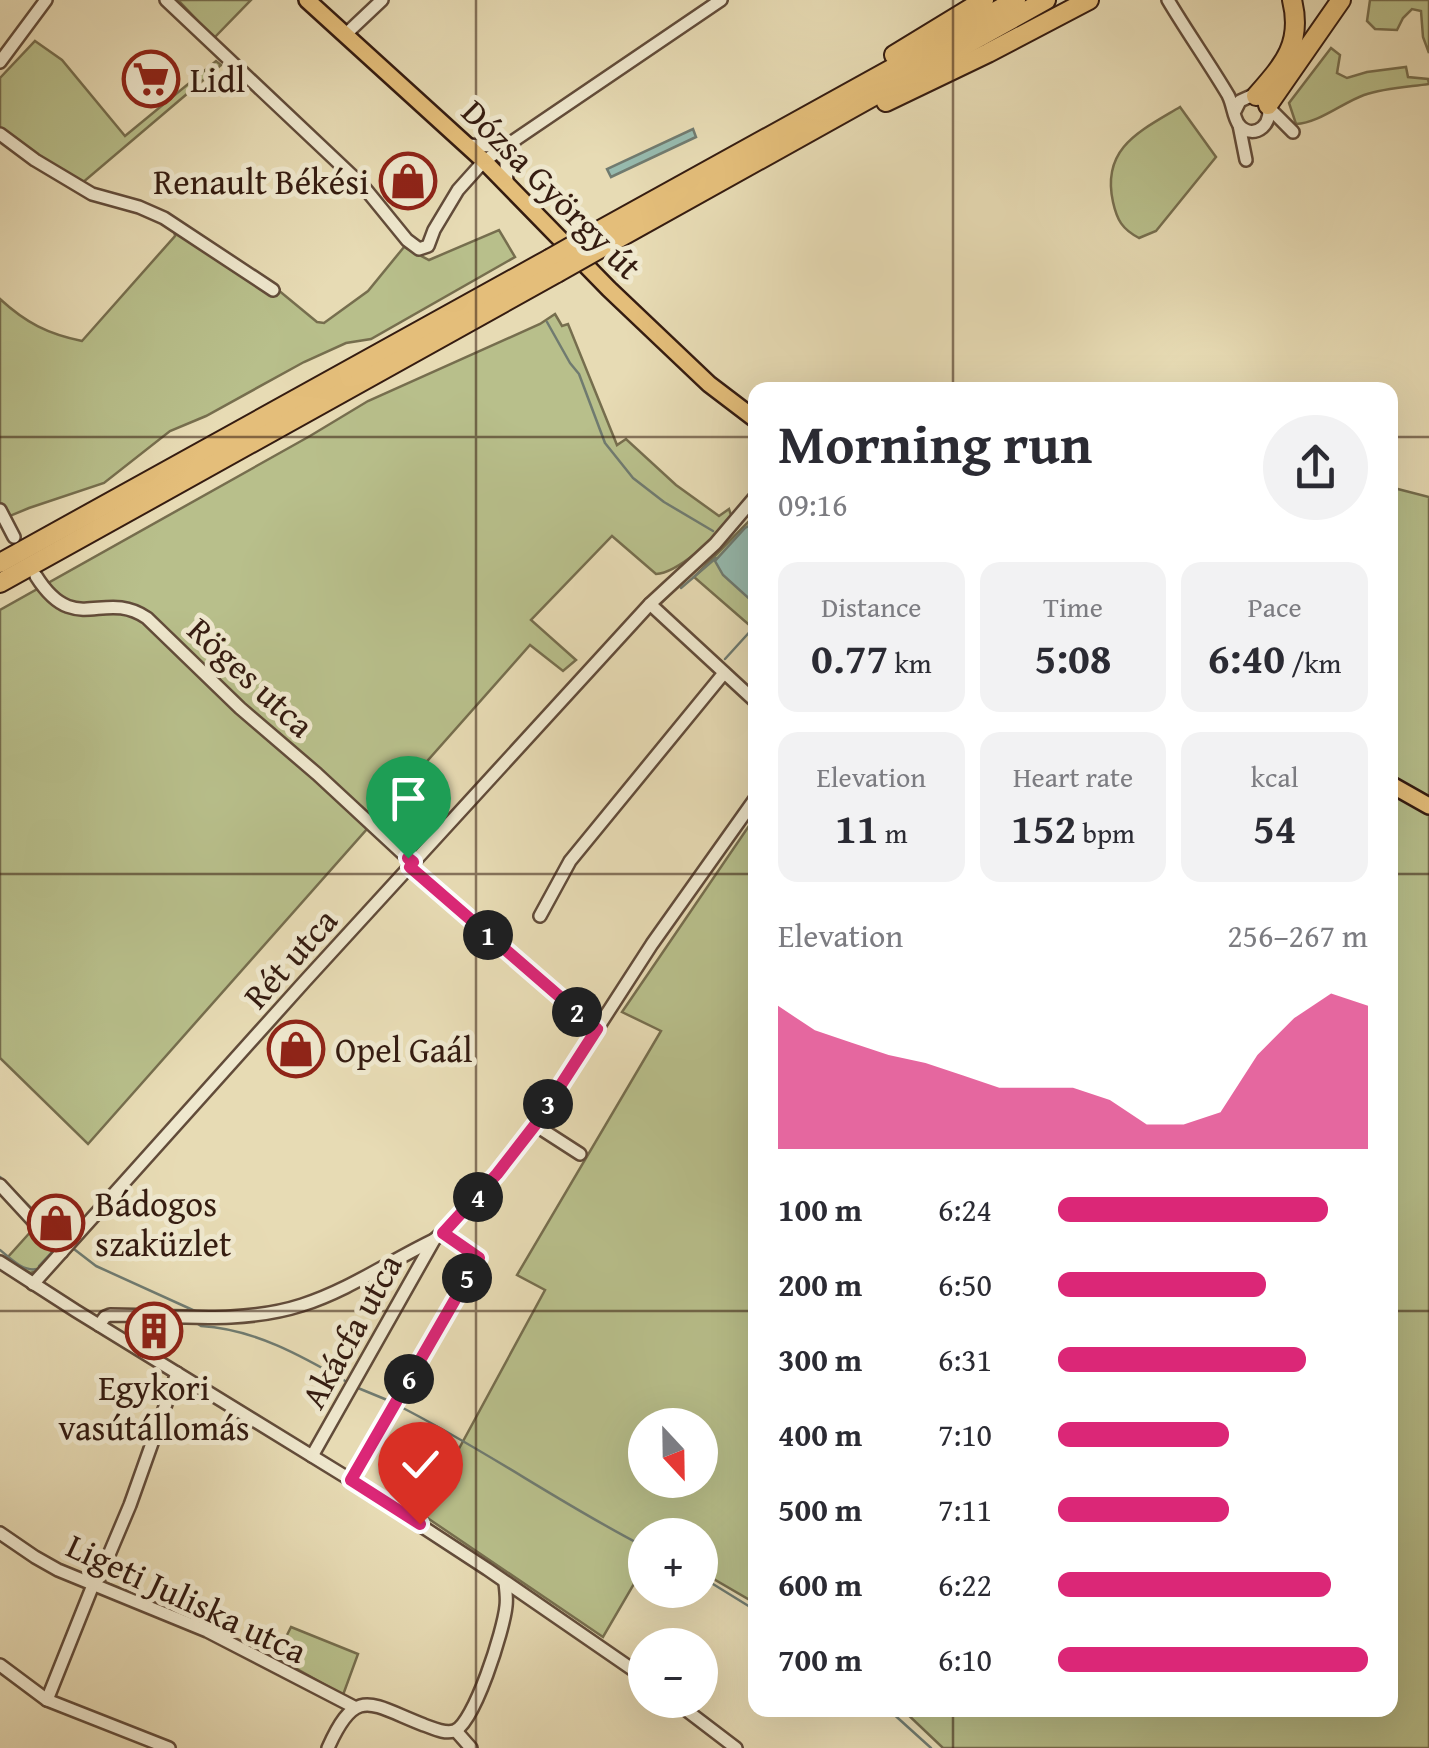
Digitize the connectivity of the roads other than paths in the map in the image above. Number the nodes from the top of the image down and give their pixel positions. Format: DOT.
graph roads {
  1 [pos="46,0"];
  2 [pos="166,0"];
  3 [pos="308,0"];
  4 [pos="382,0"];
  5 [pos="721,0"];
  6 [pos="984,0"];
  7 [pos="1016,0"];
  8 [pos="1046,0"];
  9 [pos="1089,0"];
  10 [pos="1168,0"];
  11 [pos="1292,0"];
  12 [pos="1341,0"];
  13 [pos="346,34"];
  14 [pos="1204,58"];
  15 [pos="0,62"];
  16 [pos="1261,101"];
  17 [pos="1237,118"];
  18 [pos="1260,129"];
  19 [pos="0,134"];
  20 [pos="514,142"];
  21 [pos="468,146"];
  22 [pos="751,147"];
  23 [pos="484,161"];
  24 [pos="741,171"];
  25 [pos="507,183"];
  26 [pos="598,241"];
  27 [pos="553,266"];
  28 [pos="273,290"];
  29 [pos="748,414"];
  30 [pos="748,505"];
  31 [pos="0,510"];
  32 [pos="14,538"];
  33 [pos="0,564"];
  34 [pos="36,576"];
  35 [pos="0,583"];
  36 [pos="650,604"];
  37 [pos="724,673"];
  38 [pos="748,695"];
  39 [pos="1398,789"];
  40 [pos="1429,806"];
  41 [pos="748,809"];
  42 [pos="411,865"];
  43 [pos="540,916"];
  44 [pos="597,1029"];
  45 [pos="535,1125"];
  46 [pos="580,1154"];
  47 [pos="0,1185"];
  48 [pos="438,1236"];
  49 [pos="66,1247"];
  50 [pos="0,1262"];
  51 [pos="33,1284"];
  52 [pos="99,1325"];
  53 [pos="177,1373"];
  54 [pos="312,1456"];
  55 [pos="351,1480"];
  56 [pos="0,1533"];
  57 [pos="505,1584"];
  58 [pos="93,1585"];
  59 [pos="0,1665"];
  60 [pos="628,1667"];
  61 [pos="47,1700"];
  62 [pos="354,1707"];
  63 [pos="697,1718"];
  64 [pos="456,1731"];
  65 [pos="327,1746"];
  66 [pos="168,1748"];
  67 [pos="471,1748"];
  68 [pos="736,1748"];
  1 -- 15 [label="street"];
  2 -- 23 [label="street"];
  3 -- 13 [label="main road, Dózsa György út"];
  4 -- 13 [label="street"];
  5 -- 20 [label="street"];
  6 -- 22 [label="highway"];
  7 -- 22 [label="highway"];
  8 -- 24 [label="highway"];
  9 -- 24 [label="highway"];
  10 -- 14 [label="street"];
  11 -- 16 [label="highway"];
  12 -- 16 [label="highway"];
  13 -- 21 [label="main road, Dózsa György út"];
  14 -- 16 [label="street"];
  14 -- 17 [label="street"];
  16 -- 17 [label="street"];
  16 -- 18 [label="street"];
  16 -- 18 [label="street"];
  17 -- 18 [label="street"];
  17 -- 18 [label="street"];
  19 -- 28 [label="street"];
  20 -- 21 [label="street"];
  20 -- 23 [label="street"];
  20 -- 25 [label="street"];
  21 -- 23 [label="main road, Dózsa György út"];
  22 -- 26 [label="highway"];
  23 -- 25 [label="main road, Dózsa György út"];
  24 -- 26 [label="highway"];
  25 -- 29 [label="main road, Dózsa György út"];
  26 -- 27 [label="highway, bridge"];
  27 -- 33 [label="highway"];
  27 -- 35 [label="highway"];
  30 -- 36 [label="street, Rét utca"];
  31 -- 32 [label="street"];
  34 -- 42 [label="street, Röges utca"];
  36 -- 37 [label="street"];
  36 -- 42 [label="street, Rét utca"];
  37 -- 38 [label="street"];
  37 -- 43 [label="street"];
  39 -- 40 [label="main road"];
  41 -- 44 [label="street, Akácfa utca"];
  42 -- 44 [label="street, Röges utca"];
  42 -- 49 [label="street, Rét utca"];
  44 -- 45 [label="street, Akácfa utca"];
  45 -- 46 [label="street"];
  45 -- 48 [label="street, Akácfa utca"];
  47 -- 49 [label="street"];
  48 -- 52 [label="street"];
  48 -- 54 [label="street, Akácfa utca"];
  48 -- 55 [label="street"];
  49 -- 51 [label="street, Rét utca"];
  50 -- 51 [label="street"];
  51 -- 52 [label="street"];
  52 -- 53 [label="street"];
  53 -- 54 [label="street"];
  53 -- 58 [label="street"];
  54 -- 55 [label="street"];
  55 -- 57 [label="street"];
  56 -- 58 [label="street, Ligeti Juliska utca"];
  57 -- 60 [label="street"];
  57 -- 64 [label="street"];
  58 -- 61 [label="street"];
  58 -- 62 [label="street, Ligeti Juliska utca"];
  59 -- 61 [label="street"];
  61 -- 66 [label="street"];
  62 -- 64 [label="street, Ligeti Juliska utca"];
  62 -- 65 [label="street"];
  63 -- 68 [label="street"];
  64 -- 67 [label="street"];
}
